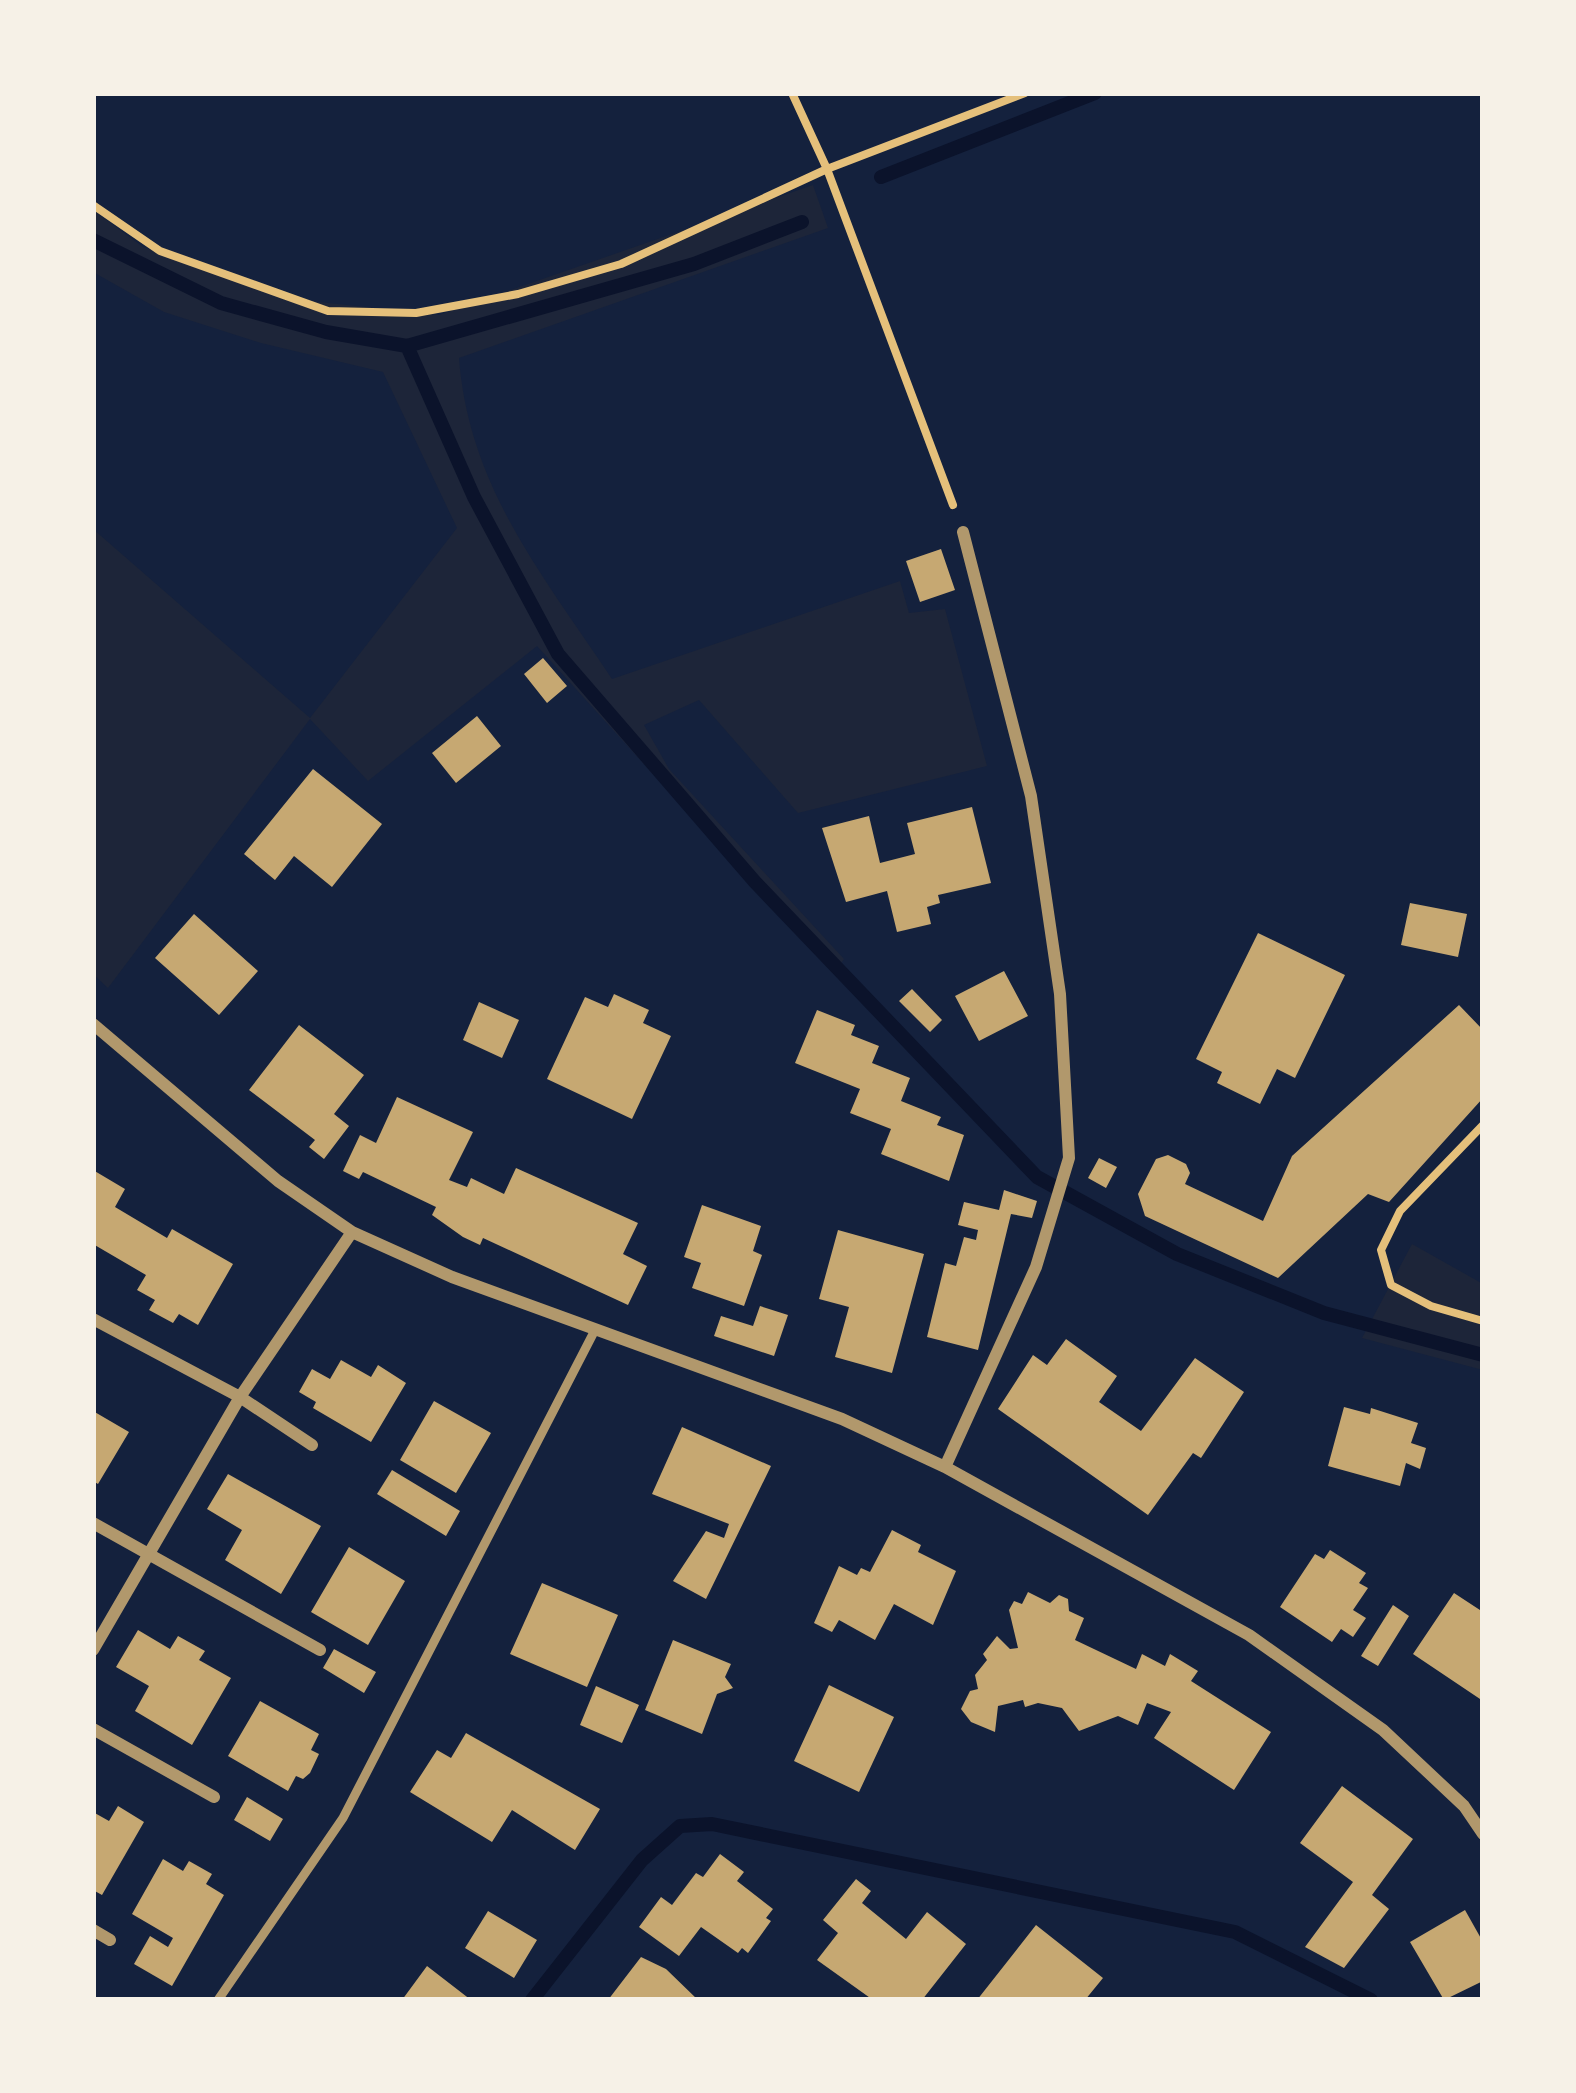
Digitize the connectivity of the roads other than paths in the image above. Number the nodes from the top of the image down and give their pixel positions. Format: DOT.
graph roads {
  1 [pos="963,532"];
  2 [pos="93,1024"];
  3 [pos="352,1232"];
  4 [pos="93,1319"];
  5 [pos="595,1330"];
  6 [pos="240,1397"];
  7 [pos="312,1445"];
  8 [pos="945,1467"];
  9 [pos="93,1523"];
  10 [pos="146,1551"];
  11 [pos="93,1650"];
  12 [pos="320,1650"];
  13 [pos="93,1729"];
  14 [pos="214,1797"];
  15 [pos="1483,1834"];
  16 [pos="93,1930"];
  17 [pos="110,1940"];
  18 [pos="218,2000"];
  1 -- 8 [label="street"];
  2 -- 3 [label="street"];
  3 -- 5 [label="street"];
  3 -- 6 [label="street"];
  4 -- 6 [label="street"];
  5 -- 8 [label="street"];
  5 -- 18 [label="lane"];
  6 -- 7 [label="street"];
  6 -- 10 [label="street"];
  8 -- 15 [label="street"];
  9 -- 10 [label="street"];
  10 -- 11 [label="street"];
  10 -- 12 [label="street"];
  13 -- 14 [label="street"];
  16 -- 17 [label="street"];
}
